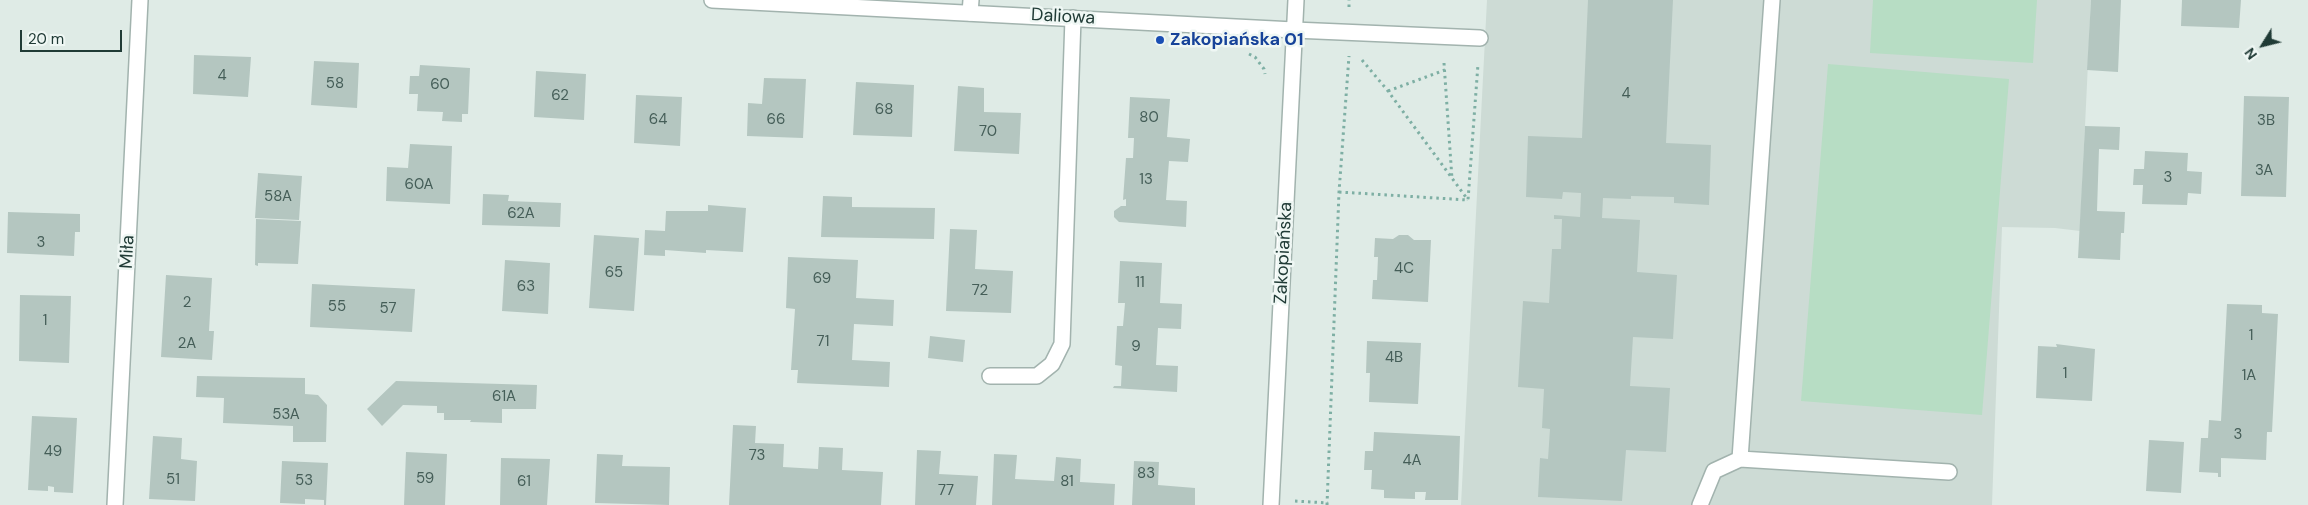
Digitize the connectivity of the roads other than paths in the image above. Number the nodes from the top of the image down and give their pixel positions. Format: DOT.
graph roads {
  1 [pos="140,0"];
  2 [pos="712,0"];
  3 [pos="1296,0"];
  4 [pos="1772,0"];
  5 [pos="971,6"];
  6 [pos="1073,18"];
  7 [pos="1294,30"];
  8 [pos="1480,38"];
  9 [pos="990,376"];
  10 [pos="1740,459"];
  11 [pos="1949,472"];
  12 [pos="115,505"];
  13 [pos="1271,505"];
  14 [pos="1700,505"];
  1 -- 12 [label="street, Miła"];
  2 -- 5 [label="street, Daliowa"];
  3 -- 7 [label="street, Zakopiańska"];
  4 -- 10 [label="street"];
  5 -- 6 [label="street, Daliowa"];
  6 -- 7 [label="street, Daliowa"];
  6 -- 9 [label="street"];
  7 -- 8 [label="street, Daliowa"];
  7 -- 13 [label="street, Zakopiańska"];
  10 -- 11 [label="street"];
  10 -- 14 [label="street"];
}
